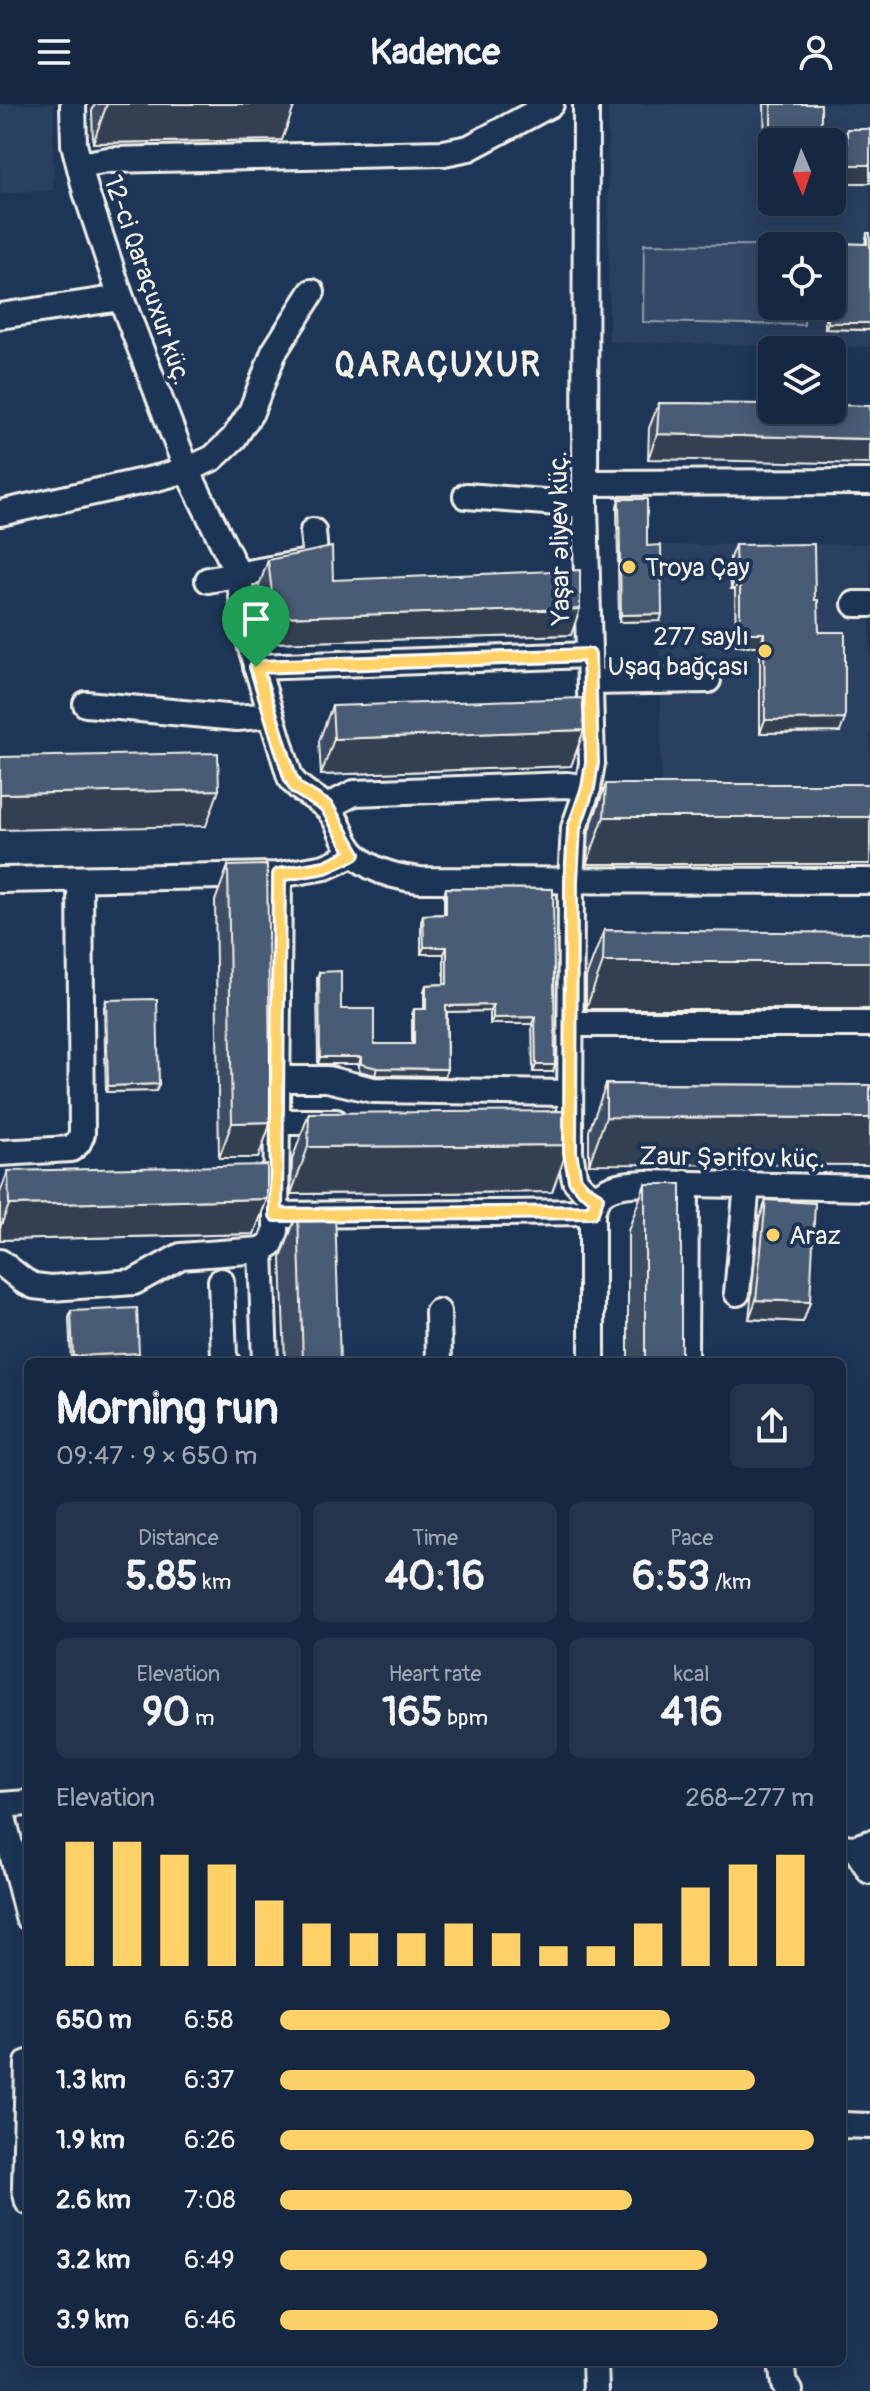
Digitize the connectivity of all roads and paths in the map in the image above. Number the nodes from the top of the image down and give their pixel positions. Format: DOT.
graph roads {
  1 [pos="73,104"];
  2 [pos="551,104"];
  3 [pos="586,104"];
  4 [pos="80,165"];
  5 [pos="312,292"];
  6 [pos="121,298"];
  7 [pos="0,316"];
  8 [pos="187,470"];
  9 [pos="870,482"];
  10 [pos="586,494"];
  11 [pos="466,496"];
  12 [pos="0,513"];
  13 [pos="313,531"];
  14 [pos="238,574"];
  15 [pos="208,580"];
  16 [pos="589,655"];
  17 [pos="256,667"];
  18 [pos="708,680"];
  19 [pos="590,682"];
  20 [pos="86,704"];
  21 [pos="271,715"];
  22 [pos="588,788"];
  23 [pos="327,807"];
  24 [pos="354,854"];
  25 [pos="279,875"];
  26 [pos="80,879"];
  27 [pos="0,880"];
  28 [pos="571,880"];
  29 [pos="870,881"];
  30 [pos="571,1024"];
  31 [pos="870,1024"];
  32 [pos="278,1079"];
  33 [pos="569,1093"];
  34 [pos="278,1122"];
  35 [pos="351,1122"];
  36 [pos="0,1153"];
  37 [pos="686,1183"];
  38 [pos="747,1184"];
  39 [pos="249,1185"];
  40 [pos="277,1185"];
  41 [pos="870,1188"];
  42 [pos="594,1205"];
  43 [pos="276,1215"];
  44 [pos="261,1250"];
  45 [pos="0,1262"];
  46 [pos="221,1281"];
  47 [pos="737,1293"];
  48 [pos="438,1312"];
  49 [pos="225,1358"];
  50 [pos="265,1358"];
  51 [pos="439,1358"];
  52 [pos="592,1358"];
  53 [pos="685,1358"];
  54 [pos="24,1803"];
  55 [pos="0,1805"];
  56 [pos="856,1846"];
  57 [pos="870,1871"];
  58 [pos="24,1901"];
  59 [pos="846,2125"];
  60 [pos="870,2126"];
  61 [pos="595,2366"];
  62 [pos="782,2366"];
  63 [pos="596,2391"];
  64 [pos="790,2391"];
  1 -- 4 [label="street, 12-ci Qaraçuxur küç."];
  2 -- 4 [label="street"];
  3 -- 10 [label="street, Yaşar Əliyev küç."];
  4 -- 6 [label="street, 12-ci Qaraçuxur küç."];
  5 -- 8 [label="street"];
  6 -- 7 [label="street"];
  6 -- 8 [label="street, 12-ci Qaraçuxur küç."];
  8 -- 12 [label="street"];
  8 -- 14 [label="street, 12-ci Qaraçuxur küç."];
  9 -- 10 [label="street"];
  10 -- 11 [label="street"];
  10 -- 16 [label="street, Yaşar Əliyev küç."];
  13 -- 14 [label="street"];
  14 -- 15 [label="street"];
  14 -- 17 [label="street, 12-ci Qaraçuxur küç."];
  16 -- 17 [label="street"];
  16 -- 19 [label="street, Yaşar Əliyev küç."];
  17 -- 21 [label="street, 12-ci Qaraçuxur küç."];
  18 -- 19 [label="street"];
  19 -- 22 [label="street, Yaşar Əliyev küç."];
  20 -- 21 [label="street"];
  21 -- 23 [label="street, 12-ci Qaraçuxur küç."];
  22 -- 23 [label="street"];
  22 -- 28 [label="street, Yaşar Əliyev küç."];
  23 -- 24 [label="street, 12-ci Qaraçuxur küç."];
  24 -- 25 [label="street"];
  24 -- 28 [label="street, 12-ci Qaraçuxur küç."];
  25 -- 26 [label="street"];
  25 -- 32 [label="street"];
  26 -- 27 [label="street"];
  26 -- 36 [label="street"];
  28 -- 29 [label="street, 12-ci Qaraçuxur küç."];
  28 -- 30 [label="street, Yaşar Əliyev küç."];
  30 -- 31 [label="street"];
  30 -- 33 [label="street, Yaşar Əliyev küç."];
  32 -- 33 [label="street"];
  32 -- 34 [label="street"];
  33 -- 42 [label="street, Yaşar Əliyev küç."];
  34 -- 35 [label="street"];
  34 -- 40 [label="street"];
  37 -- 38 [label="street, Zaur Şərifov küç."];
  37 -- 42 [label="street, Zaur Şərifov küç."];
  37 -- 53 [label="street"];
  38 -- 41 [label="street, Zaur Şərifov küç."];
  38 -- 47 [label="street"];
  39 -- 40 [label="street"];
  40 -- 43 [label="street"];
  42 -- 43 [label="street"];
  42 -- 52 [label="street"];
  43 -- 44 [label="street"];
  44 -- 45 [label="street"];
  44 -- 50 [label="street"];
  46 -- 49 [label="street"];
  48 -- 51 [label="street"];
  54 -- 55 [label="street"];
  55 -- 58 [label="street"];
  56 -- 57 [label="street"];
  59 -- 60 [label="street"];
  61 -- 63 [label="street"];
  62 -- 64 [label="street"];
}
